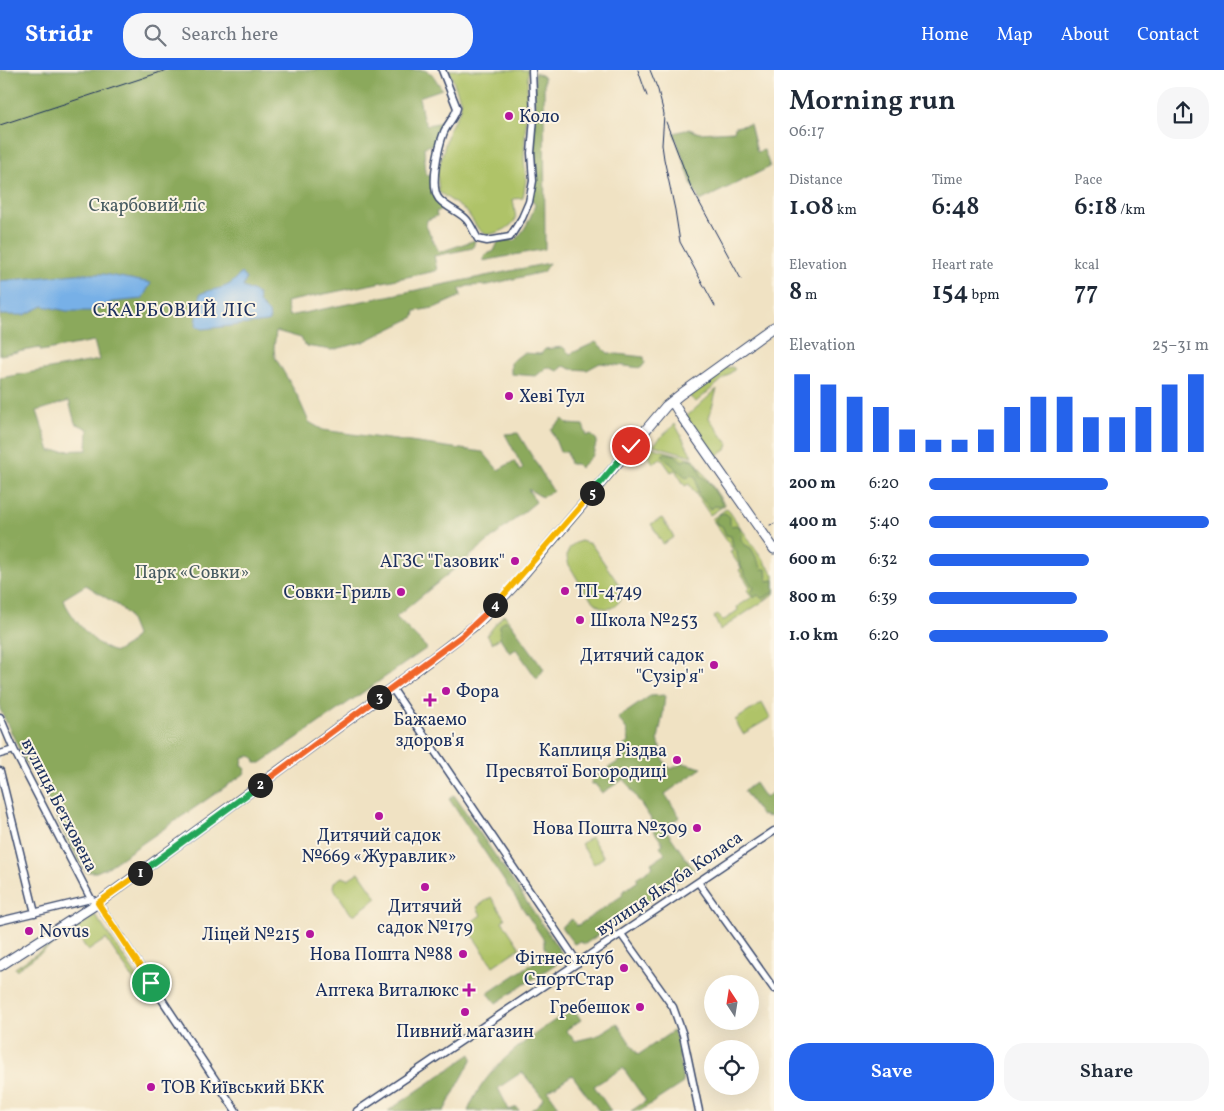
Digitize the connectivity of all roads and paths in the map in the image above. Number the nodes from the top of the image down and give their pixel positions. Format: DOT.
graph roads {
  1 [pos="442,70"];
  2 [pos="532,70"];
  3 [pos="774,327"];
  4 [pos="672,401"];
  5 [pos="774,549"];
  6 [pos="392,688"];
  7 [pos="0,717"];
  8 [pos="14,750"];
  9 [pos="0,754"];
  10 [pos="0,771"];
  11 [pos="774,831"];
  12 [pos="698,882"];
  13 [pos="94,901"];
  14 [pos="35,913"];
  15 [pos="0,921"];
  16 [pos="621,934"];
  17 [pos="578,963"];
  18 [pos="0,966"];
  19 [pos="774,989"];
  20 [pos="236,1111"];
  21 [pos="358,1111"];
  22 [pos="699,1111"];
  1 -- 2 [label="street"];
  3 -- 4 [label="main road"];
  4 -- 5 [label="main road"];
  4 -- 6 [label="main road"];
  6 -- 13 [label="main road"];
  6 -- 17 [label="street"];
  7 -- 8 [label="street, вулиця Бетховена"];
  8 -- 9 [label="street"];
  8 -- 13 [label="street, вулиця Бетховена"];
  10 -- 14 [label="street"];
  11 -- 12 [label="street, вулиця Якуба Коласа"];
  12 -- 16 [label="street, вулиця Якуба Коласа"];
  12 -- 19 [label="street"];
  13 -- 14 [label="street"];
  13 -- 18 [label="main road"];
  13 -- 20 [label="street, вулиця Бетховена"];
  14 -- 15 [label="street"];
  16 -- 17 [label="street, вулиця Якуба Коласа"];
  16 -- 22 [label="street"];
  17 -- 21 [label="street, вулиця Якуба Коласа"];
}
